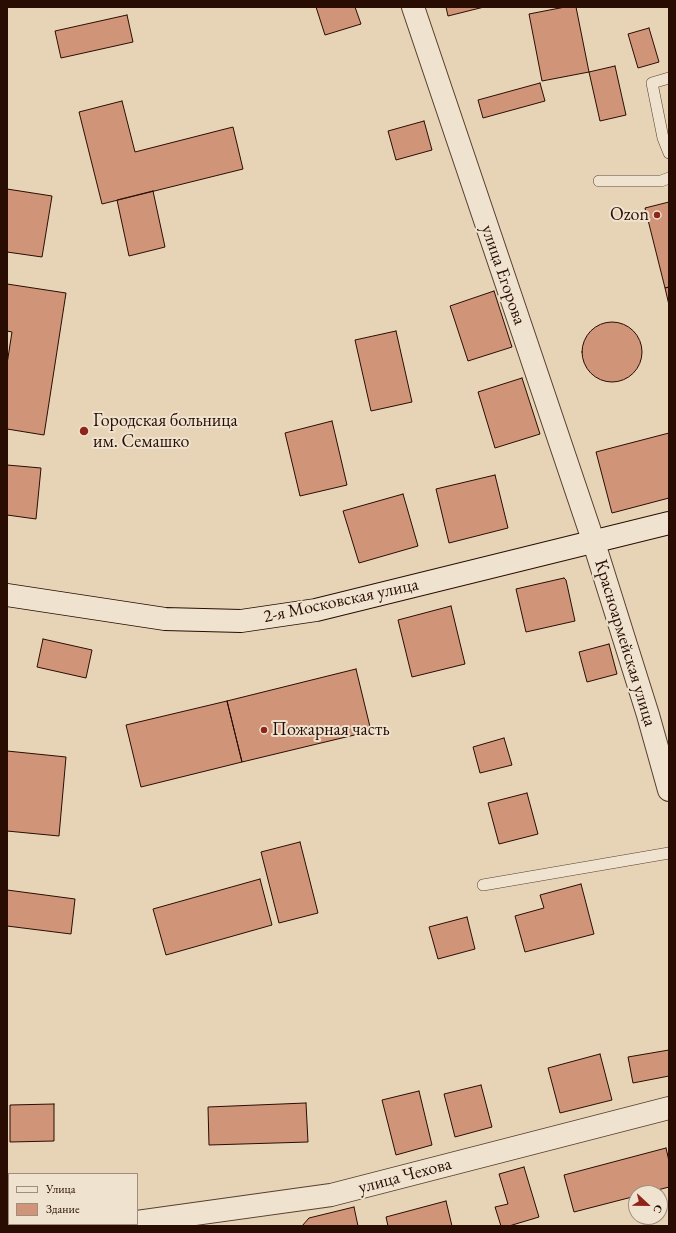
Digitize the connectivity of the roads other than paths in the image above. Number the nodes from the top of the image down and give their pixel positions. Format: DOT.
graph roads {
  1 [pos="413,7"];
  2 [pos="669,78"];
  3 [pos="669,153"];
  4 [pos="669,178"];
  5 [pos="599,181"];
  6 [pos="669,523"];
  7 [pos="594,543"];
  8 [pos="7,595"];
  9 [pos="669,790"];
  10 [pos="669,853"];
  11 [pos="483,885"];
  12 [pos="669,1108"];
  13 [pos="138,1222"];
  1 -- 7 [label="street, улица Егорова"];
  2 -- 3 [label="lane"];
  4 -- 5 [label="lane"];
  6 -- 7 [label="street, 2-я Московская улица"];
  7 -- 8 [label="street, 2-я Московская улица"];
  7 -- 9 [label="street, Красноармейская улица"];
  10 -- 11 [label="lane"];
  12 -- 13 [label="street, улица Чехова"];
}
